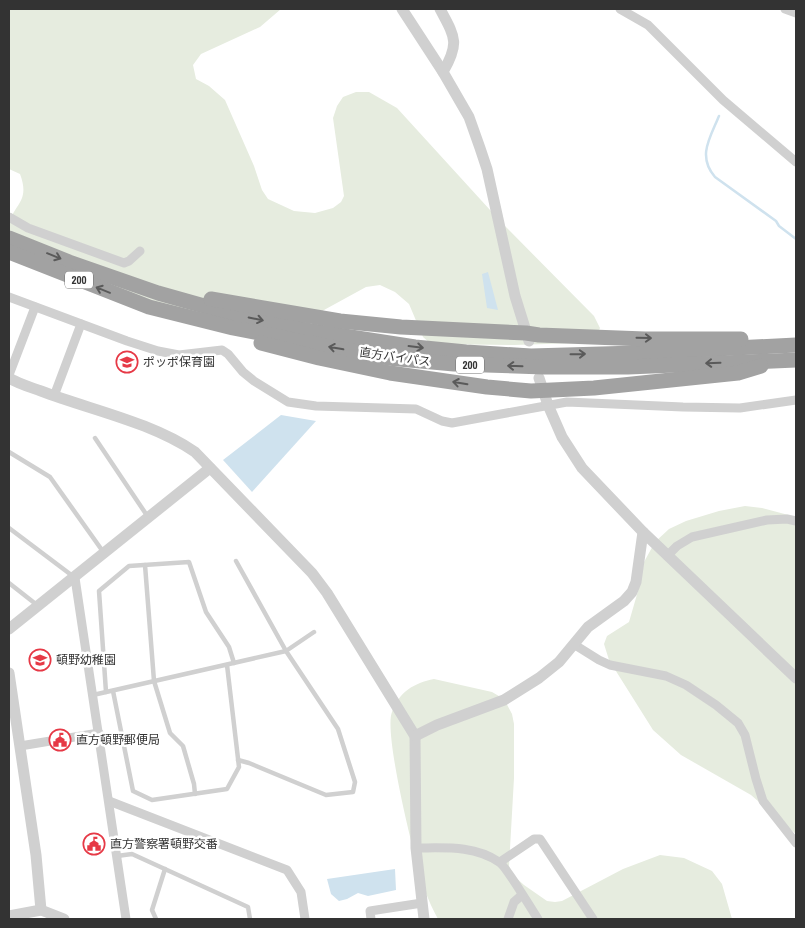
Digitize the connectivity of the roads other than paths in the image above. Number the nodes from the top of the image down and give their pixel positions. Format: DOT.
graph roads {
  1 [pos="402,9"];
  2 [pos="440,9"];
  3 [pos="620,9"];
  4 [pos="785,9"];
  5 [pos="796,13"];
  6 [pos="443,72"];
  7 [pos="796,162"];
  8 [pos="9,217"];
  9 [pos="9,238"];
  10 [pos="140,250"];
  11 [pos="9,252"];
  12 [pos="158,294"];
  13 [pos="9,297"];
  14 [pos="35,307"];
  15 [pos="149,307"];
  16 [pos="81,324"];
  17 [pos="527,337"];
  18 [pos="796,346"];
  19 [pos="778,353"];
  20 [pos="796,360"];
  21 [pos="9,377"];
  22 [pos="544,391"];
  23 [pos="54,396"];
  24 [pos="796,400"];
  25 [pos="95,438"];
  26 [pos="9,452"];
  27 [pos="210,468"];
  28 [pos="149,518"];
  29 [pos="796,521"];
  30 [pos="9,528"];
  31 [pos="642,532"];
  32 [pos="105,554"];
  33 [pos="668,556"];
  34 [pos="236,561"];
  35 [pos="145,565"];
  36 [pos="75,578"];
  37 [pos="9,584"];
  38 [pos="38,606"];
  39 [pos="9,629"];
  40 [pos="314,632"];
  41 [pos="575,645"];
  42 [pos="286,651"];
  43 [pos="234,663"];
  44 [pos="227,665"];
  45 [pos="9,673"];
  46 [pos="796,678"];
  47 [pos="154,681"];
  48 [pos="113,691"];
  49 [pos="106,692"];
  50 [pos="93,695"];
  51 [pos="12,710"];
  52 [pos="99,733"];
  53 [pos="415,736"];
  54 [pos="20,746"];
  55 [pos="238,760"];
  56 [pos="195,794"];
  57 [pos="109,801"];
  58 [pos="796,843"];
  59 [pos="416,848"];
  60 [pos="117,856"];
  61 [pos="500,862"];
  62 [pos="165,869"];
  63 [pos="522,895"];
  64 [pos="422,903"];
  65 [pos="41,910"];
  66 [pos="9,916"];
  67 [pos="64,919"];
  68 [pos="126,919"];
  69 [pos="156,919"];
  70 [pos="250,919"];
  71 [pos="305,919"];
  72 [pos="371,919"];
  73 [pos="424,919"];
  74 [pos="508,919"];
  75 [pos="538,919"];
  76 [pos="593,919"];
  1 -- 6 [label="street"];
  2 -- 6 [label="street"];
  3 -- 7 [label="street"];
  4 -- 5 [label="street"];
  6 -- 17 [label="street"];
  8 -- 10 [label="street"];
  9 -- 12 [label="highway, 直方バイパス / 200, one-way"];
  15 -- 11 [label="highway, 直方バイパス / 200, one-way"];
  12 -- 17 [label="highway"];
  12 -- 19 [label="highway, 直方バイパス / 200, one-way"];
  13 -- 14 [label="street"];
  14 -- 16 [label="street"];
  14 -- 21 [label="street"];
  19 -- 15 [label="highway, 直方バイパス / 200, one-way"];
  22 -- 15 [label="highway, one-way"];
  16 -- 22 [label="street"];
  16 -- 23 [label="street"];
  17 -- 19 [label="highway, one-way"];
  18 -- 19 [label="highway, 直方バイパス / 200"];
  19 -- 20 [label="highway, 直方バイパス / 200"];
  19 -- 22 [label="highway"];
  21 -- 23 [label="street"];
  22 -- 24 [label="street"];
  22 -- 31 [label="street"];
  23 -- 27 [label="street"];
  25 -- 28 [label="lane"];
  26 -- 32 [label="lane"];
  27 -- 28 [label="street"];
  27 -- 53 [label="street"];
  28 -- 32 [label="street"];
  29 -- 33 [label="street"];
  30 -- 36 [label="lane"];
  31 -- 33 [label="street"];
  31 -- 41 [label="street"];
  32 -- 36 [label="street"];
  33 -- 46 [label="street"];
  34 -- 42 [label="lane"];
  35 -- 43 [label="lane"];
  35 -- 47 [label="lane"];
  35 -- 49 [label="lane"];
  36 -- 38 [label="street"];
  36 -- 50 [label="street"];
  37 -- 38 [label="lane"];
  38 -- 39 [label="street"];
  40 -- 42 [label="lane"];
  41 -- 53 [label="street"];
  41 -- 58 [label="street"];
  42 -- 43 [label="lane"];
  42 -- 55 [label="lane"];
  43 -- 44 [label="lane"];
  44 -- 47 [label="lane"];
  44 -- 55 [label="lane"];
  45 -- 51 [label="street"];
  47 -- 48 [label="lane"];
  47 -- 56 [label="lane"];
  48 -- 49 [label="lane"];
  48 -- 56 [label="lane"];
  49 -- 50 [label="lane"];
  50 -- 52 [label="street"];
  51 -- 54 [label="street"];
  52 -- 54 [label="street"];
  52 -- 57 [label="street"];
  53 -- 59 [label="street"];
  54 -- 65 [label="street"];
  55 -- 56 [label="lane"];
  57 -- 60 [label="street"];
  57 -- 71 [label="street"];
  59 -- 61 [label="street"];
  59 -- 64 [label="street"];
  60 -- 62 [label="lane"];
  60 -- 68 [label="street"];
  61 -- 63 [label="street"];
  61 -- 76 [label="street"];
  62 -- 69 [label="lane"];
  62 -- 70 [label="lane"];
  63 -- 74 [label="street"];
  63 -- 75 [label="street"];
  64 -- 72 [label="street"];
  64 -- 73 [label="street"];
  65 -- 66 [label="street"];
  65 -- 67 [label="street"];
}
